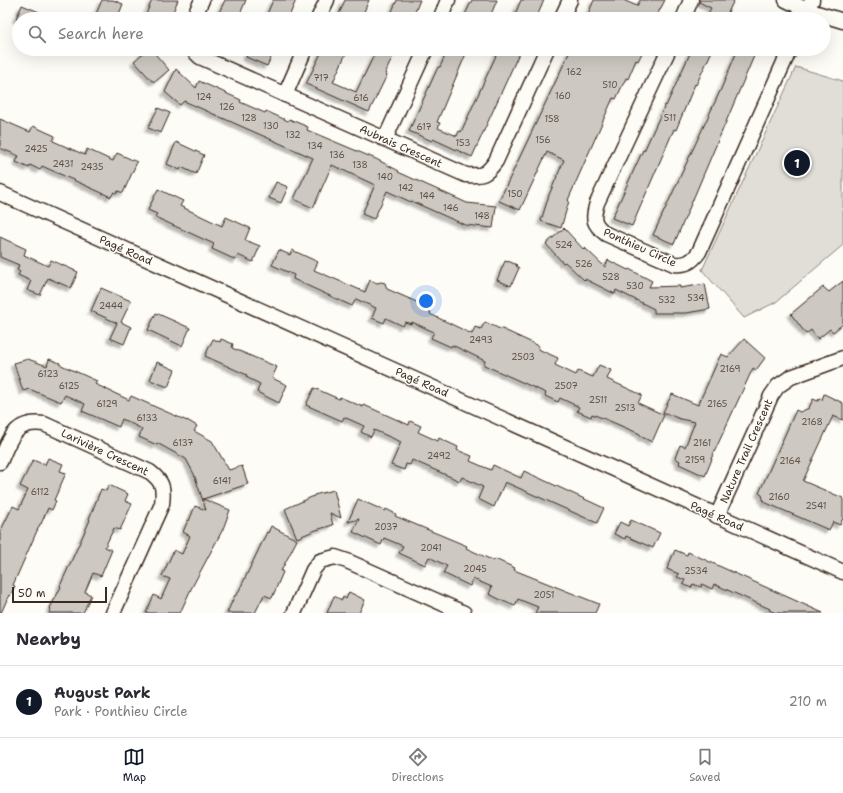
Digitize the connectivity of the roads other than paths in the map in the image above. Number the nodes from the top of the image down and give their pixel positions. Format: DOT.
graph roads {
  1 [pos="202,0"];
  2 [pos="327,0"];
  3 [pos="448,0"];
  4 [pos="570,0"];
  5 [pos="691,0"];
  6 [pos="786,0"];
  7 [pos="807,10"];
  8 [pos="196,12"];
  9 [pos="321,12"];
  10 [pos="443,12"];
  11 [pos="564,12"];
  12 [pos="685,12"];
  13 [pos="831,17"];
  14 [pos="843,21"];
  15 [pos="199,56"];
  16 [pos="302,56"];
  17 [pos="423,56"];
  18 [pos="545,56"];
  19 [pos="666,56"];
  20 [pos="787,56"];
  21 [pos="285,95"];
  22 [pos="385,138"];
  23 [pos="0,193"];
  24 [pos="843,358"];
  25 [pos="0,462"];
  26 [pos="717,516"];
  27 [pos="843,572"];
  28 [pos="113,613"];
  29 [pos="294,613"];
  30 [pos="464,613"];
  1 -- 8 [label="street"];
  2 -- 9 [label="street"];
  3 -- 10 [label="street"];
  4 -- 11 [label="street"];
  5 -- 12 [label="street"];
  6 -- 7 [label="street"];
  13 -- 14 [label="street"];
  15 -- 21 [label="street, Aubrais Crescent"];
  16 -- 21 [label="street"];
  17 -- 22 [label="street"];
  18 -- 22 [label="street, Aubrais Crescent"];
  19 -- 20 [label="street, Ponthieu Circle"];
  21 -- 22 [label="street, Aubrais Crescent"];
  23 -- 26 [label="street, Pagé Road"];
  24 -- 26 [label="street, Nature Trail Crescent"];
  25 -- 28 [label="street, Larivière Crescent"];
  26 -- 27 [label="street, Pagé Road"];
  29 -- 30 [label="street"];
}
